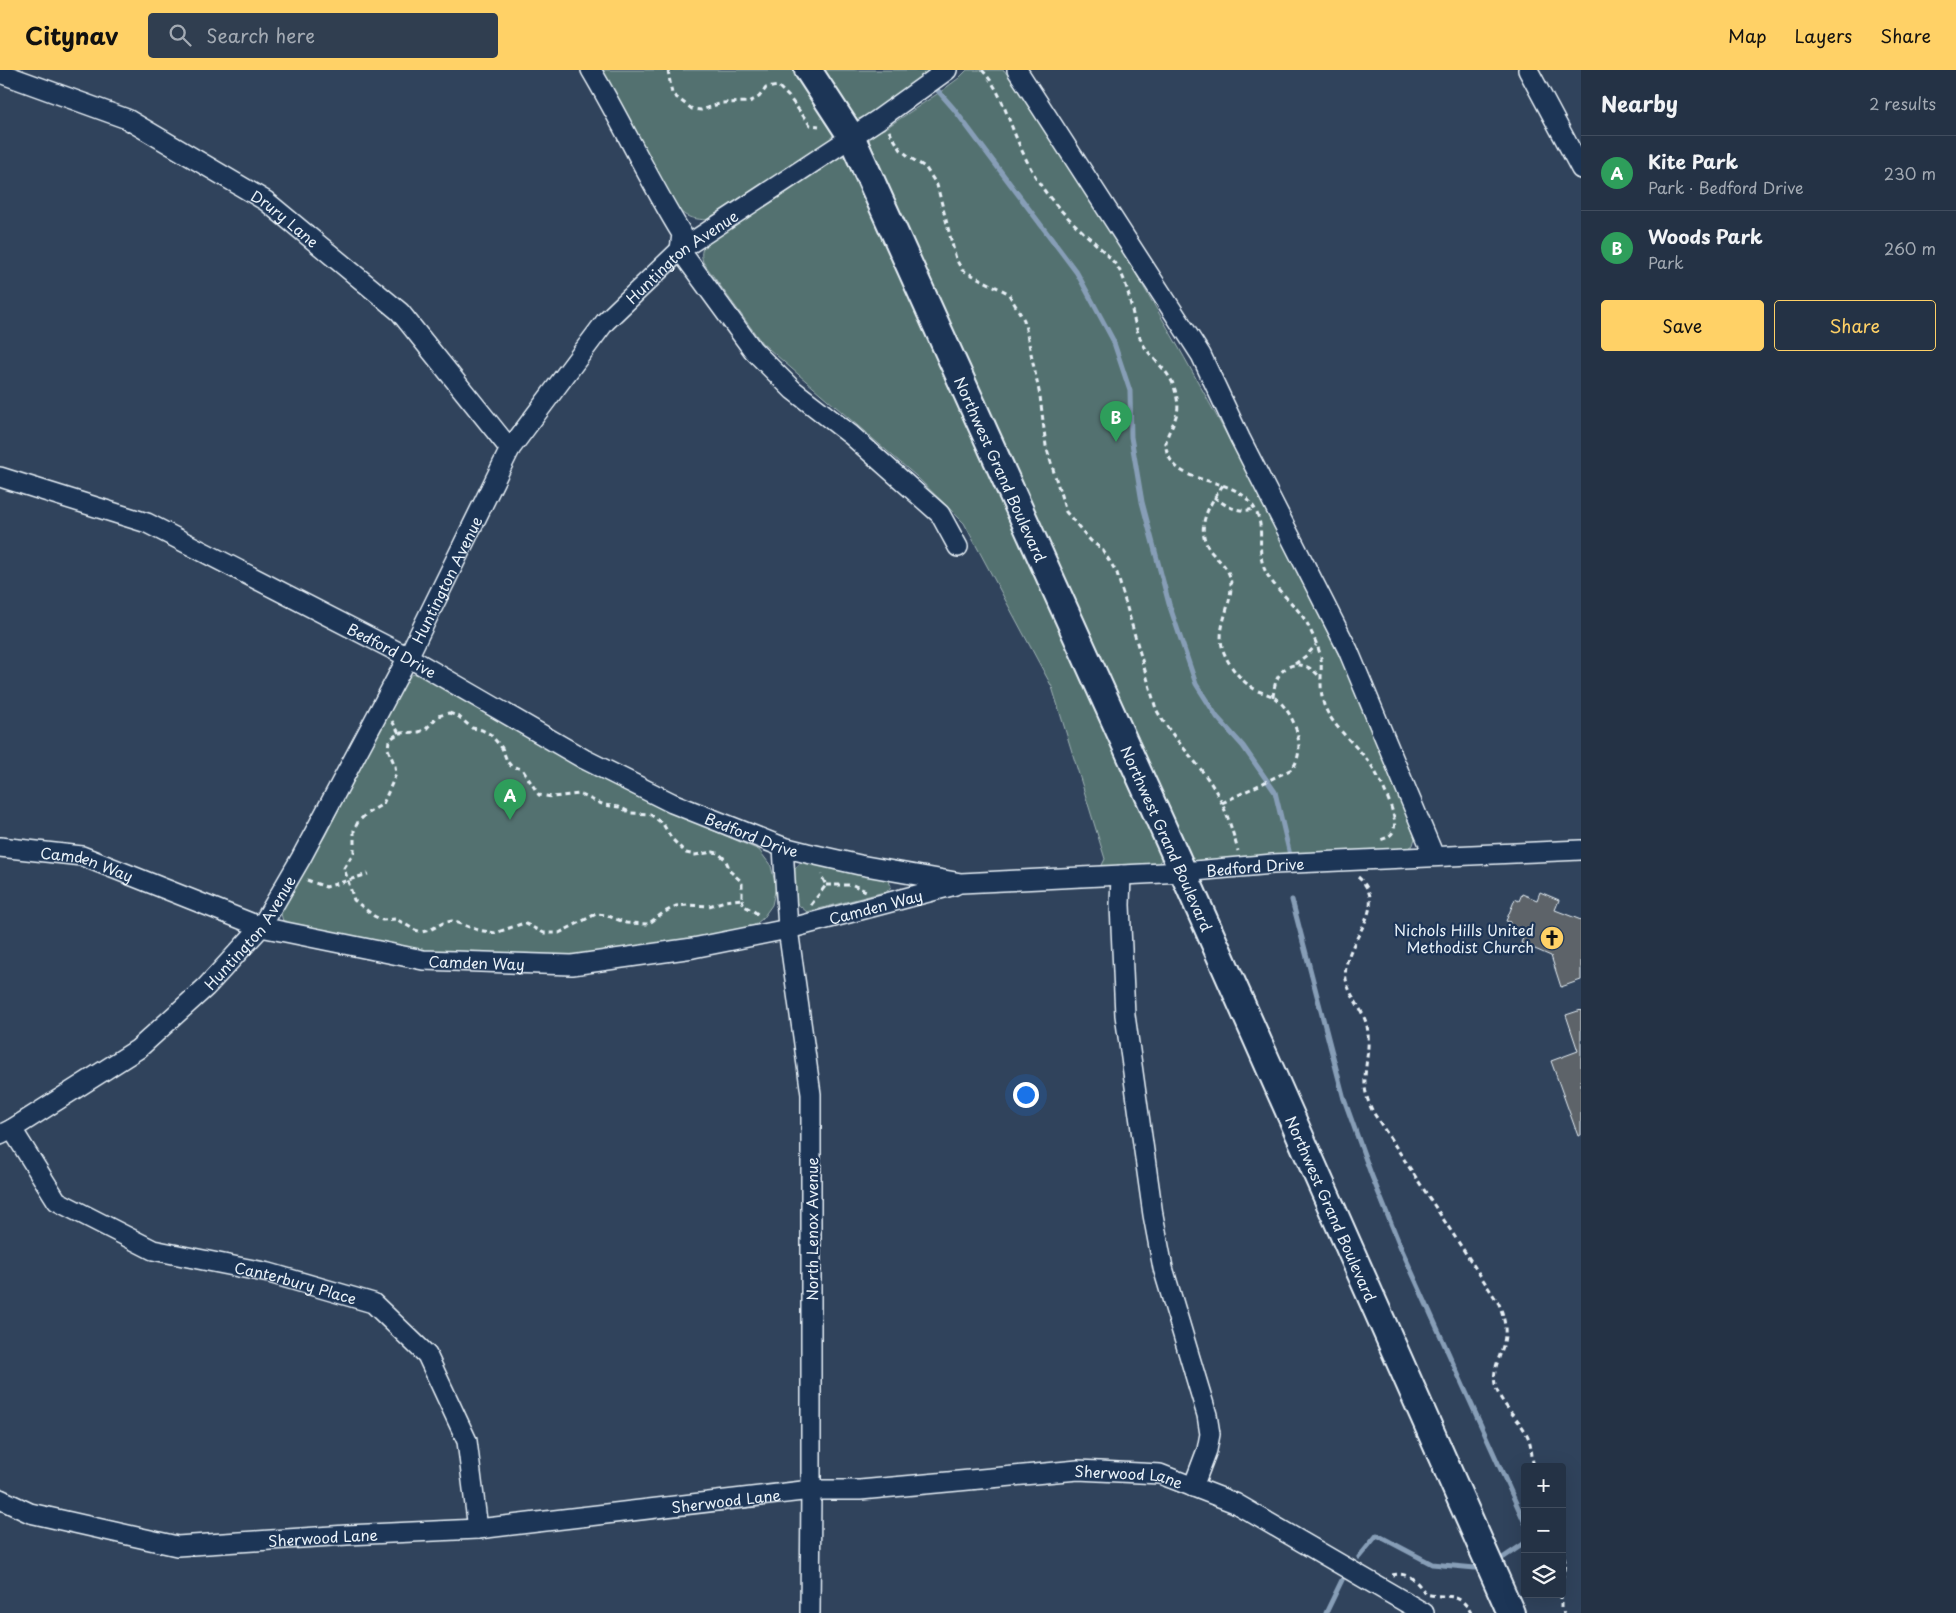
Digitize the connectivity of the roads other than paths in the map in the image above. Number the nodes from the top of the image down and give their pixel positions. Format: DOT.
graph roads {
  1 [pos="591,70"];
  2 [pos="808,70"];
  3 [pos="1017,70"];
  4 [pos="1528,70"];
  5 [pos="945,72"];
  6 [pos="0,73"];
  7 [pos="845,126"];
  8 [pos="1581,169"];
  9 [pos="680,250"];
  10 [pos="510,449"];
  11 [pos="0,477"];
  12 [pos="958,547"];
  13 [pos="408,657"];
  14 [pos="0,846"];
  15 [pos="783,847"];
  16 [pos="1581,850"];
  17 [pos="1434,856"];
  18 [pos="1183,872"];
  19 [pos="1121,875"];
  20 [pos="961,883"];
  21 [pos="262,927"];
  22 [pos="792,928"];
  23 [pos="6,1132"];
  24 [pos="1193,1487"];
  25 [pos="811,1490"];
  26 [pos="0,1499"];
  27 [pos="478,1529"];
  28 [pos="810,1613"];
  29 [pos="1424,1613"];
  30 [pos="1511,1613"];
  1 -- 9 [label="street"];
  2 -- 7 [label="street, Northwest Grand Boulevard"];
  3 -- 17 [label="street"];
  4 -- 8 [label="street"];
  5 -- 7 [label="street, Huntington Avenue"];
  6 -- 10 [label="street, Drury Lane"];
  7 -- 9 [label="street, Huntington Avenue"];
  7 -- 18 [label="street, Northwest Grand Boulevard"];
  9 -- 10 [label="street, Huntington Avenue"];
  9 -- 12 [label="street"];
  10 -- 13 [label="street, Huntington Avenue"];
  11 -- 13 [label="street, Bedford Drive"];
  13 -- 15 [label="street, Bedford Drive"];
  13 -- 21 [label="street, Huntington Avenue"];
  14 -- 21 [label="street, Camden Way"];
  15 -- 20 [label="street, Bedford Drive"];
  15 -- 22 [label="street, North Lenox Avenue"];
  16 -- 17 [label="street, Bedford Drive"];
  17 -- 18 [label="street, Bedford Drive"];
  18 -- 19 [label="street, Bedford Drive"];
  18 -- 30 [label="street, Northwest Grand Boulevard"];
  19 -- 20 [label="street, Bedford Drive"];
  19 -- 24 [label="street"];
  20 -- 22 [label="street, Camden Way"];
  21 -- 22 [label="street, Camden Way"];
  21 -- 23 [label="street, Huntington Avenue"];
  22 -- 25 [label="street, North Lenox Avenue"];
  23 -- 27 [label="street, Canterbury Place"];
  24 -- 25 [label="street, Sherwood Lane"];
  24 -- 29 [label="street, Sherwood Lane"];
  25 -- 27 [label="street, Sherwood Lane"];
  25 -- 28 [label="street, North Lenox Avenue"];
  26 -- 27 [label="street, Sherwood Lane"];
}
